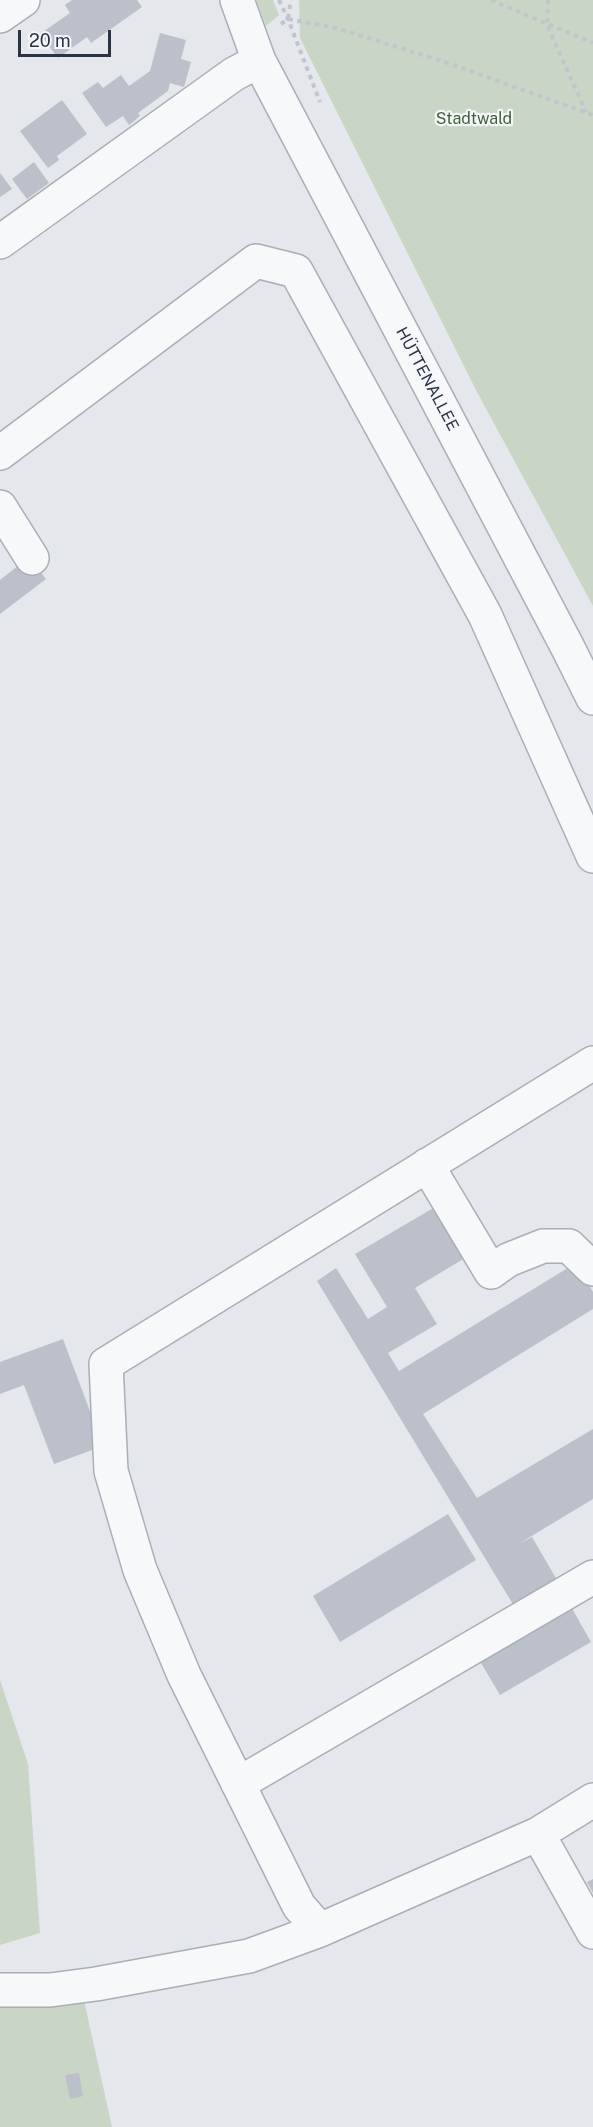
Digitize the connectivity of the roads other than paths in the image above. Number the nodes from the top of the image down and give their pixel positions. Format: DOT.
graph roads {
  1 [pos="22,0"];
  2 [pos="237,0"];
  3 [pos="0,16"];
  4 [pos="260,61"];
  5 [pos="0,242"];
  6 [pos="0,453"];
  7 [pos="0,507"];
  8 [pos="32,558"];
  9 [pos="593,698"];
  10 [pos="593,856"];
  11 [pos="593,1063"];
  12 [pos="427,1165"];
  13 [pos="593,1269"];
  14 [pos="593,1577"];
  15 [pos="238,1784"];
  16 [pos="593,1800"];
  17 [pos="537,1834"];
  18 [pos="320,1930"];
  19 [pos="593,1932"];
  20 [pos="0,1990"];
  1 -- 3 [label="street"];
  2 -- 4 [label="street, HÜTTENALLEE"];
  4 -- 5 [label="street"];
  4 -- 9 [label="street, HÜTTENALLEE"];
  6 -- 10 [label="street"];
  7 -- 8 [label="street"];
  11 -- 12 [label="street"];
  12 -- 13 [label="street"];
  12 -- 15 [label="street"];
  14 -- 15 [label="street"];
  15 -- 18 [label="street"];
  16 -- 17 [label="street"];
  17 -- 18 [label="street"];
  17 -- 19 [label="street"];
  18 -- 20 [label="street"];
}
